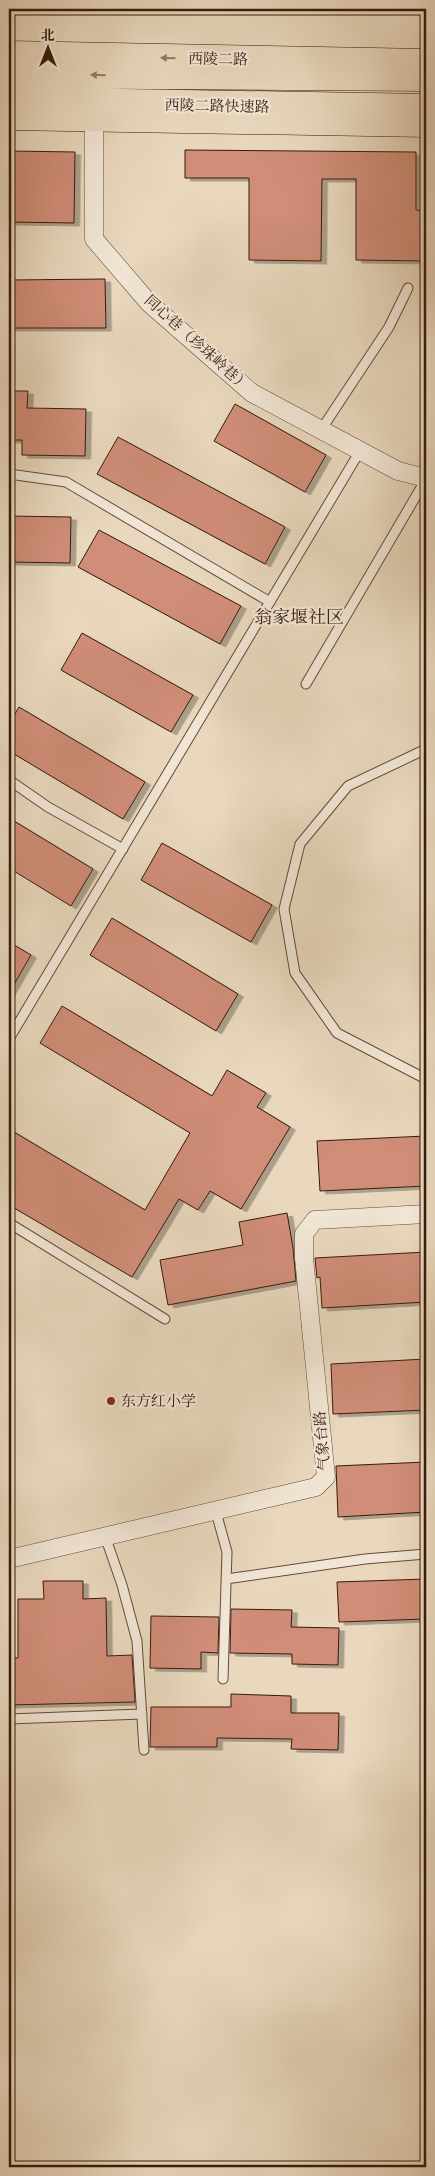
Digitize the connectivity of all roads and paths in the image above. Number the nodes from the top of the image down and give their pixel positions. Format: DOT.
graph roads {
  1 [pos="9,55"];
  2 [pos="426,63"];
  3 [pos="9,74"];
  4 [pos="426,77"];
  5 [pos="9,102"];
  6 [pos="426,108"];
  7 [pos="9,116"];
  8 [pos="94,118"];
  9 [pos="426,123"];
  10 [pos="408,288"];
  11 [pos="321,430"];
  12 [pos="360,451"];
  13 [pos="9,474"];
  14 [pos="426,479"];
  15 [pos="270,602"];
  16 [pos="306,684"];
  17 [pos="426,749"];
  18 [pos="9,780"];
  19 [pos="122,849"];
  20 [pos="9,1039"];
  21 [pos="426,1079"];
  22 [pos="426,1214"];
  23 [pos="9,1223"];
  24 [pos="165,1319"];
  25 [pos="216,1512"];
  26 [pos="105,1536"];
  27 [pos="426,1554"];
  28 [pos="9,1559"];
  29 [pos="226,1579"];
  30 [pos="223,1679"];
  31 [pos="142,1714"];
  32 [pos="9,1719"];
  33 [pos="144,1750"];
  2 -- 1 [label="main road, 西陵二路, one-way"];
  4 -- 3 [label="main road, 西陵二路快速路, one-way"];
  5 -- 6 [label="main road, 西陵二路快速路"];
  7 -- 8 [label="main road"];
  8 -- 9 [label="main road"];
  8 -- 11 [label="street, 同心巷（珍珠岭巷）"];
  10 -- 11 [label="lane"];
  11 -- 12 [label="street, 同心巷（珍珠岭巷）"];
  12 -- 14 [label="street, 同心巷（珍珠岭巷）"];
  12 -- 15 [label="lane"];
  13 -- 15 [label="lane"];
  14 -- 16 [label="lane"];
  15 -- 19 [label="lane"];
  17 -- 21 [label="lane"];
  18 -- 19 [label="lane"];
  19 -- 20 [label="lane"];
  22 -- 25 [label="street, 气象台路"];
  23 -- 24 [label="lane"];
  25 -- 26 [label="street, 气象台路"];
  25 -- 29 [label="lane"];
  26 -- 28 [label="street, 气象台路"];
  26 -- 31 [label="lane"];
  27 -- 29 [label="lane"];
  29 -- 30 [label="lane"];
  31 -- 32 [label="lane"];
  31 -- 33 [label="lane"];
}
